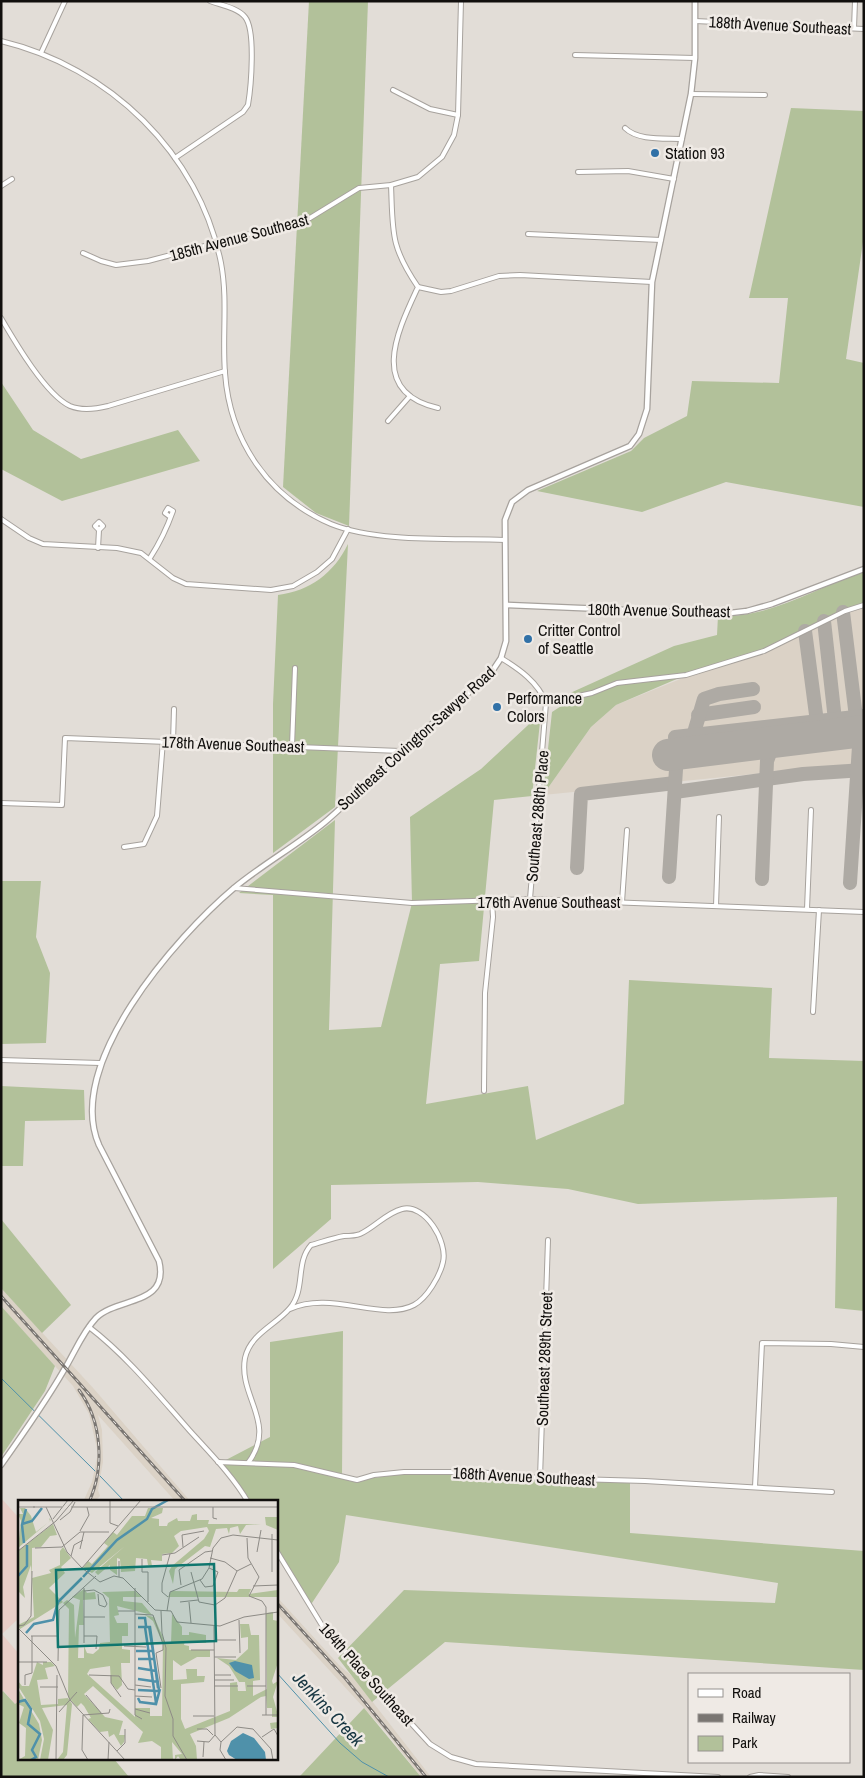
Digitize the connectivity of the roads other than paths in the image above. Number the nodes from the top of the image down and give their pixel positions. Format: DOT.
graph roads {
  1 [pos="64,1"];
  2 [pos="210,1"];
  3 [pos="461,1"];
  4 [pos="695,1"];
  5 [pos="855,1"];
  6 [pos="695,21"];
  7 [pos="854,28"];
  8 [pos="864,29"];
  9 [pos="1,41"];
  10 [pos="41,53"];
  11 [pos="575,55"];
  12 [pos="695,58"];
  13 [pos="393,90"];
  14 [pos="691,94"];
  15 [pos="765,95"];
  16 [pos="458,115"];
  17 [pos="625,128"];
  18 [pos="683,139"];
  19 [pos="175,158"];
  20 [pos="578,172"];
  21 [pos="12,179"];
  22 [pos="674,179"];
  23 [pos="391,185"];
  24 [pos="1,186"];
  25 [pos="528,234"];
  26 [pos="661,240"];
  27 [pos="216,242"];
  28 [pos="83,252"];
  29 [pos="652,282"];
  30 [pos="418,287"];
  31 [pos="1,318"];
  32 [pos="225,371"];
  33 [pos="410,396"];
  34 [pos="438,408"];
  35 [pos="388,421"];
  36 [pos="170,516"];
  37 [pos="1,520"];
  38 [pos="348,529"];
  39 [pos="99,530"];
  40 [pos="505,540"];
  41 [pos="98,548"];
  42 [pos="150,558"];
  43 [pos="864,569"];
  44 [pos="507,605"];
  45 [pos="864,605"];
  46 [pos="501,658"];
  47 [pos="295,668"];
  48 [pos="546,702"];
  49 [pos="174,709"];
  50 [pos="163,741"];
  51 [pos="173,742"];
  52 [pos="292,746"];
  53 [pos="400,751"];
  54 [pos="1,803"];
  55 [pos="811,810"];
  56 [pos="720,817"];
  57 [pos="627,830"];
  58 [pos="124,847"];
  59 [pos="234,888"];
  60 [pos="530,899"];
  61 [pos="492,901"];
  62 [pos="622,902"];
  63 [pos="716,906"];
  64 [pos="807,909"];
  65 [pos="819,910"];
  66 [pos="864,912"];
  67 [pos="813,1012"];
  68 [pos="1,1060"];
  69 [pos="100,1063"];
  70 [pos="484,1091"];
  71 [pos="548,1240"];
  72 [pos="290,1309"];
  73 [pos="89,1327"];
  74 [pos="864,1346"];
  75 [pos="218,1462"];
  76 [pos="248,1463"];
  77 [pos="1,1465"];
  78 [pos="540,1478"];
  79 [pos="755,1487"];
  80 [pos="832,1492"];
  81 [pos="246,1500"];
  82 [pos="278,1553"];
  83 [pos="701,1776"];
  84 [pos="718,1777"];
  85 [pos="750,1777"];
  86 [pos="788,1777"];
  1 -- 10 [label="street"];
  2 -- 19 [label="street"];
  3 -- 16 [label="street, 185th Avenue Southeast"];
  4 -- 6 [label="street, Southeast Covington-Sawyer Road"];
  5 -- 7 [label="street"];
  6 -- 7 [label="street, 188th Avenue Southeast"];
  6 -- 12 [label="street, Southeast Covington-Sawyer Road"];
  7 -- 8 [label="street, 188th Avenue Southeast"];
  9 -- 10 [label="street"];
  10 -- 19 [label="street"];
  11 -- 12 [label="street"];
  12 -- 14 [label="street, Southeast Covington-Sawyer Road"];
  13 -- 16 [label="street"];
  14 -- 15 [label="street"];
  14 -- 18 [label="street, Southeast Covington-Sawyer Road"];
  16 -- 23 [label="street, 185th Avenue Southeast"];
  17 -- 18 [label="street"];
  18 -- 22 [label="street, Southeast Covington-Sawyer Road"];
  19 -- 27 [label="street"];
  20 -- 22 [label="street"];
  21 -- 24 [label="street"];
  22 -- 26 [label="street, Southeast Covington-Sawyer Road"];
  23 -- 27 [label="street, 185th Avenue Southeast"];
  23 -- 30 [label="street"];
  25 -- 26 [label="street"];
  26 -- 29 [label="street, Southeast Covington-Sawyer Road"];
  27 -- 28 [label="street, 185th Avenue Southeast"];
  27 -- 32 [label="street"];
  29 -- 30 [label="street"];
  29 -- 40 [label="street, Southeast Covington-Sawyer Road"];
  30 -- 33 [label="street"];
  31 -- 32 [label="street"];
  32 -- 38 [label="street"];
  33 -- 34 [label="street"];
  33 -- 35 [label="street"];
  36 -- 42 [label="street"];
  37 -- 41 [label="street"];
  38 -- 40 [label="street"];
  38 -- 42 [label="street"];
  39 -- 41 [label="street"];
  40 -- 44 [label="street, Southeast Covington-Sawyer Road"];
  41 -- 42 [label="street"];
  43 -- 44 [label="street, 180th Avenue Southeast"];
  44 -- 46 [label="street, Southeast Covington-Sawyer Road"];
  45 -- 48 [label="street"];
  46 -- 48 [label="street"];
  46 -- 53 [label="street, Southeast Covington-Sawyer Road"];
  47 -- 52 [label="street"];
  48 -- 60 [label="street, Southeast 288th Place"];
  49 -- 51 [label="street"];
  50 -- 51 [label="street, 178th Avenue Southeast"];
  50 -- 54 [label="street, 178th Avenue Southeast"];
  50 -- 58 [label="street"];
  51 -- 52 [label="street, 178th Avenue Southeast"];
  52 -- 53 [label="street, 178th Avenue Southeast"];
  53 -- 59 [label="street, Southeast Covington-Sawyer Road"];
  55 -- 64 [label="street"];
  56 -- 63 [label="street"];
  57 -- 62 [label="street"];
  59 -- 61 [label="street, 176th Avenue Southeast"];
  59 -- 69 [label="street, Southeast Covington-Sawyer Road"];
  60 -- 61 [label="street, 176th Avenue Southeast"];
  60 -- 62 [label="street, 176th Avenue Southeast"];
  61 -- 70 [label="street"];
  62 -- 63 [label="street, 176th Avenue Southeast"];
  63 -- 64 [label="street, 176th Avenue Southeast"];
  64 -- 65 [label="street, 176th Avenue Southeast"];
  65 -- 66 [label="street, 176th Avenue Southeast"];
  65 -- 67 [label="street"];
  68 -- 69 [label="street"];
  69 -- 73 [label="street, Southeast Covington-Sawyer Road"];
  71 -- 78 [label="street, Southeast 289th Street"];
  72 -- 72 [label="street"];
  72 -- 76 [label="street"];
  73 -- 75 [label="street"];
  73 -- 77 [label="street"];
  74 -- 79 [label="street"];
  75 -- 76 [label="street, 168th Avenue Southeast"];
  75 -- 81 [label="street"];
  76 -- 78 [label="street, 168th Avenue Southeast"];
  78 -- 79 [label="street, 168th Avenue Southeast"];
  79 -- 80 [label="street, 168th Avenue Southeast"];
  82 -- 83 [label="street, 164th Place Southeast"];
  83 -- 84 [label="street, 164th Place Southeast"];
  85 -- 86 [label="street"];
}
